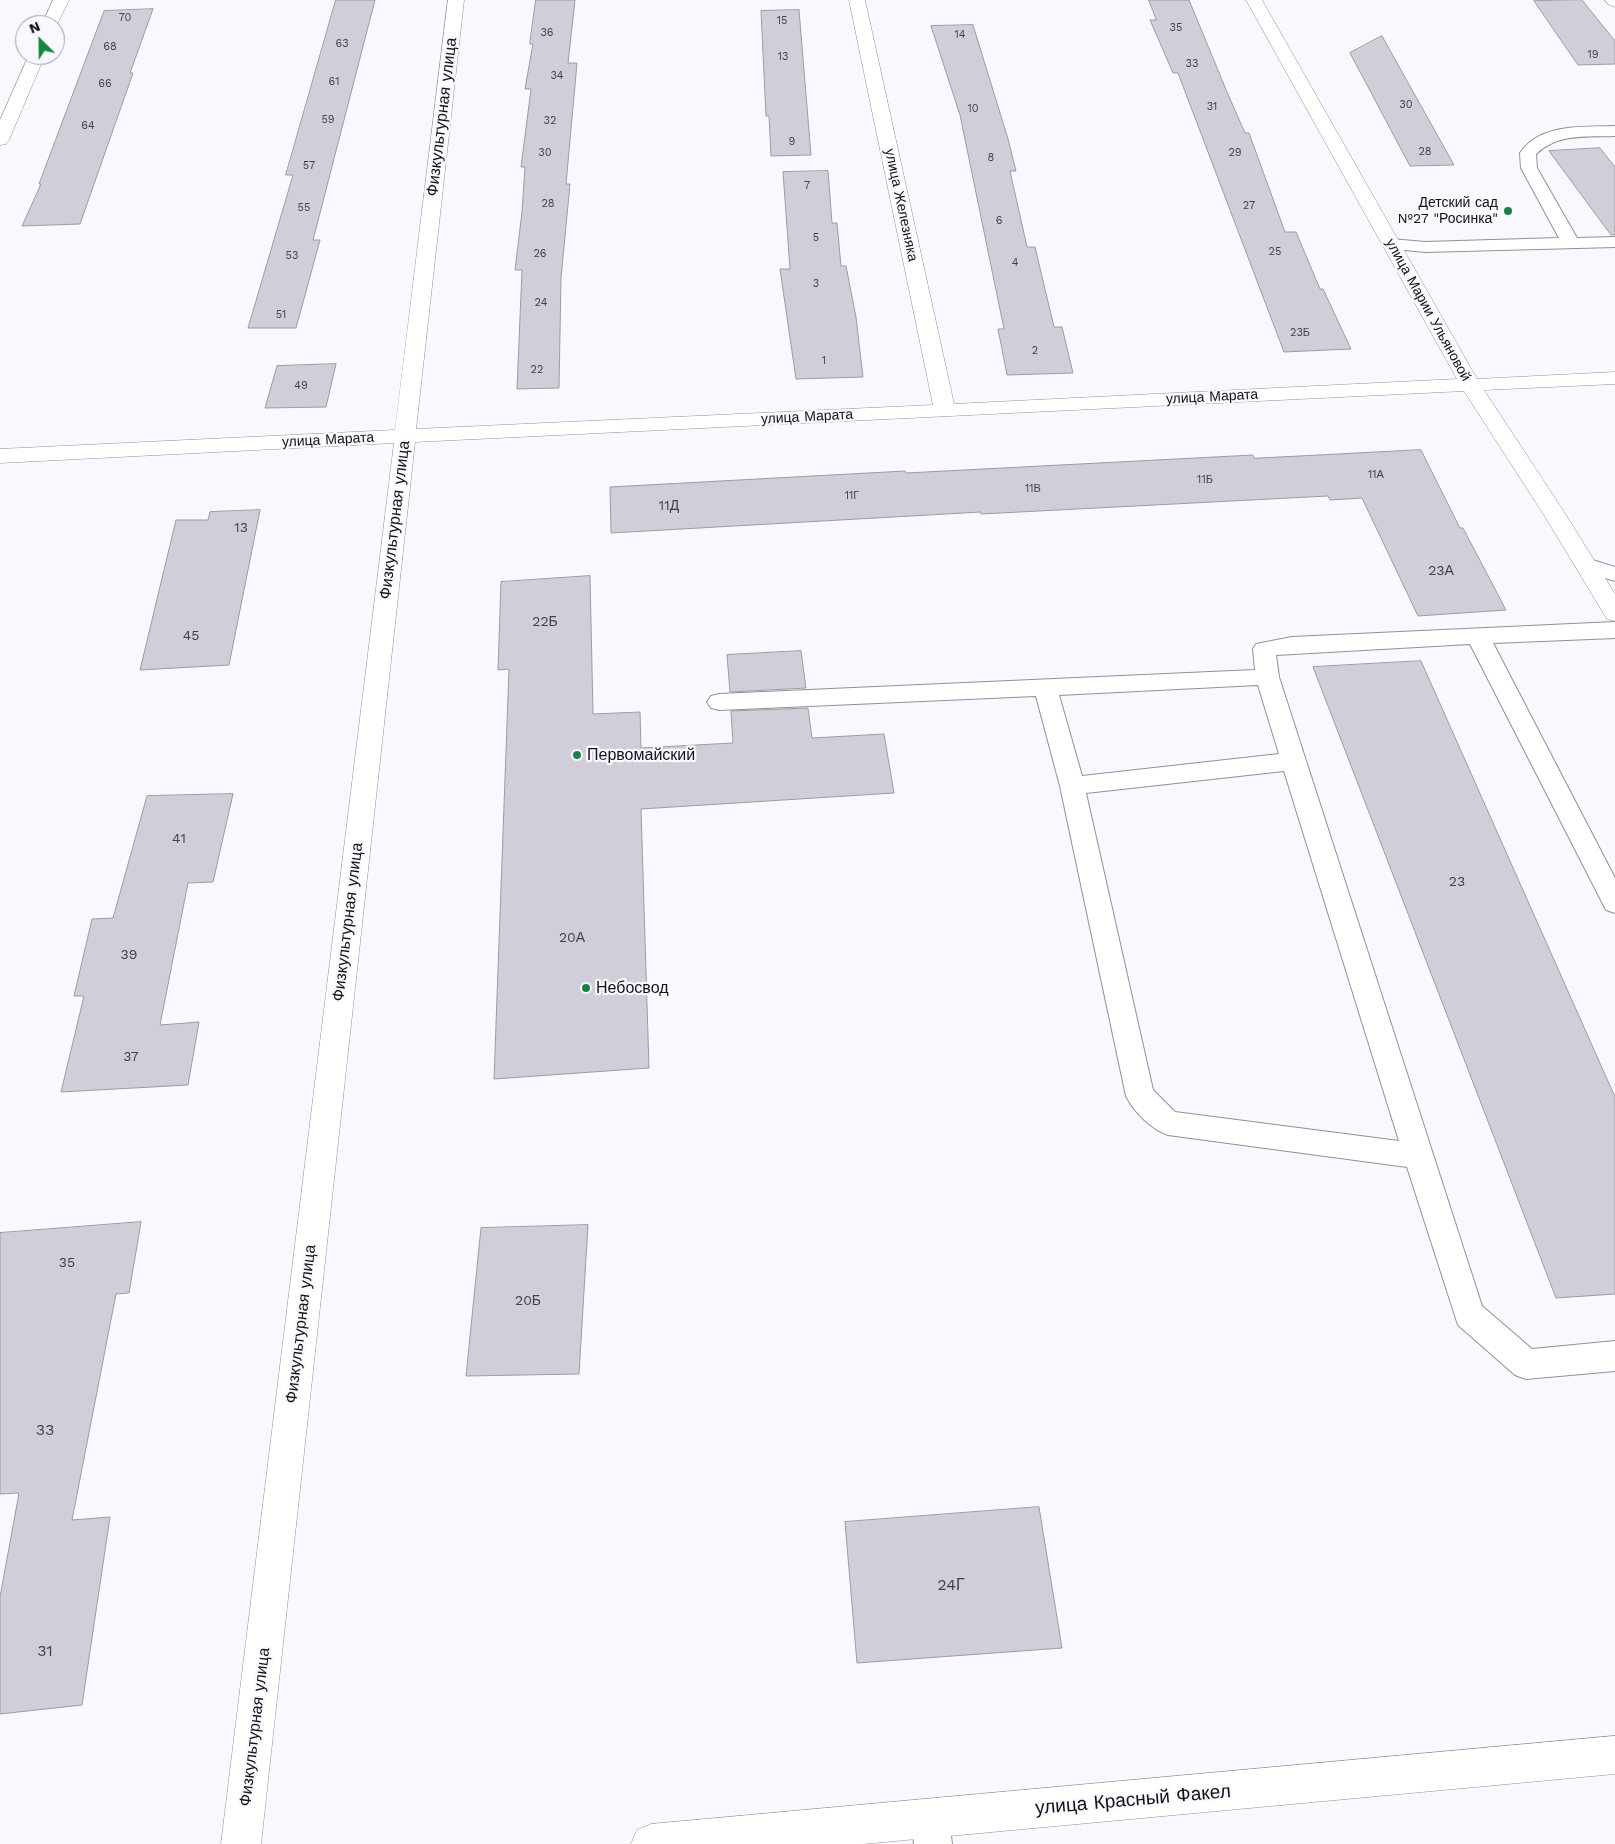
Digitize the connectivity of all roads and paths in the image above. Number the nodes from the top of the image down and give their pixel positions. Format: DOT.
graph roads {
  1 [pos="62,0"];
  2 [pos="456,0"];
  3 [pos="857,0"];
  4 [pos="1254,0"];
  5 [pos="55,15"];
  6 [pos="33,65"];
  7 [pos="1615,132"];
  8 [pos="0,140"];
  9 [pos="1615,242"];
  10 [pos="1571,243"];
  11 [pos="1391,244"];
  12 [pos="1615,378"];
  13 [pos="1470,385"];
  14 [pos="945,410"];
  15 [pos="405,436"];
  16 [pos="0,456"];
  17 [pos="1586,565"];
  18 [pos="1615,574"];
  19 [pos="1615,613"];
  20 [pos="1615,630"];
  21 [pos="1478,637"];
  22 [pos="1267,678"];
  23 [pos="1046,688"];
  24 [pos="720,702"];
  25 [pos="1293,761"];
  26 [pos="1072,786"];
  27 [pos="1615,903"];
  28 [pos="1420,1156"];
  29 [pos="1615,1356"];
  30 [pos="1615,1755"];
  31 [pos="932,1832"];
  32 [pos="241,1844"];
  33 [pos="652,1844"];
  1 -- 5 [label="street"];
  2 -- 15 [label="street, Физкультурная улица"];
  3 -- 14 [label="street, улица Железняка"];
  4 -- 11 [label="street, улица Марии Ульяновой"];
  6 -- 8 [label="street"];
  7 -- 10 [label="lane"];
  9 -- 10 [label="lane"];
  10 -- 11 [label="lane"];
  11 -- 13 [label="street, улица Марии Ульяновой"];
  12 -- 13 [label="street, улица Марата"];
  13 -- 14 [label="street, улица Марата"];
  13 -- 17 [label="street, улица Марии Ульяновой"];
  14 -- 15 [label="street, улица Марата"];
  15 -- 16 [label="street, улица Марата"];
  15 -- 32 [label="street, Физкультурная улица"];
  17 -- 18 [label="lane"];
  17 -- 19 [label="street, улица Марии Ульяновой"];
  20 -- 21 [label="lane"];
  21 -- 22 [label="lane"];
  21 -- 27 [label="lane"];
  22 -- 23 [label="lane"];
  22 -- 25 [label="lane"];
  23 -- 24 [label="lane"];
  23 -- 26 [label="lane"];
  25 -- 26 [label="lane"];
  25 -- 28 [label="lane"];
  26 -- 28 [label="lane"];
  28 -- 29 [label="lane"];
  30 -- 31 [label="street, улица Красный Факел"];
  31 -- 33 [label="street, улица Красный Факел"];
}
